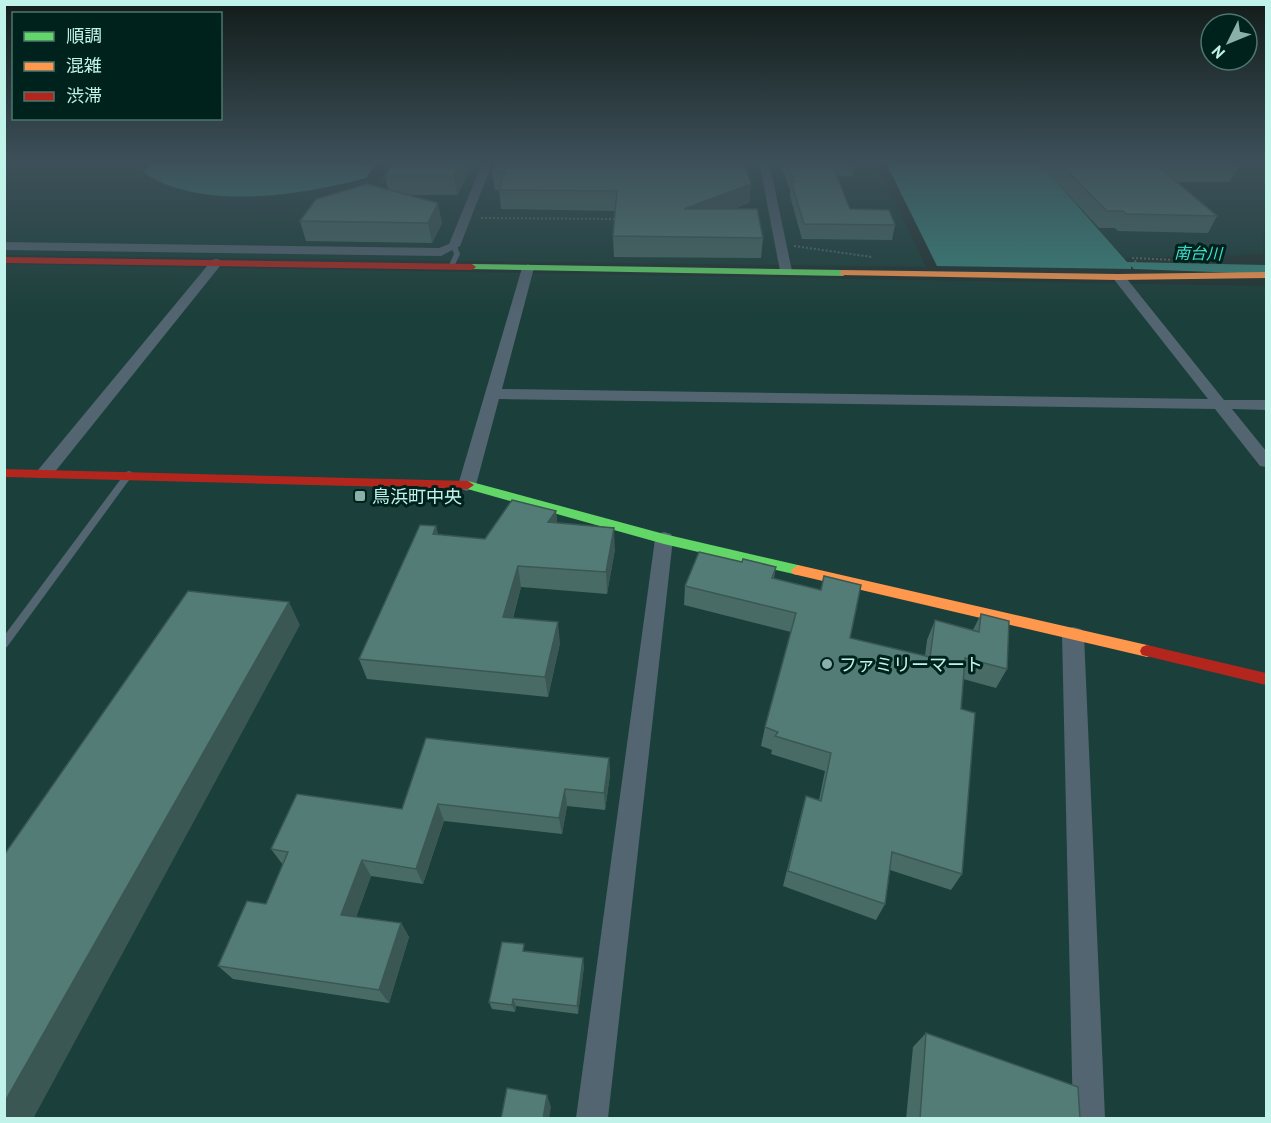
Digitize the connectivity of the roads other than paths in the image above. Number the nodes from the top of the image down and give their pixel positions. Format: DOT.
graph roads {
  1 [pos="467,213"];
  2 [pos="774,213"];
  3 [pos="4,246"];
  4 [pos="454,246"];
  5 [pos="4,260"];
  6 [pos="216,263"];
  7 [pos="451,267"];
  8 [pos="528,268"];
  9 [pos="786,271"];
  10 [pos="1266,275"];
  11 [pos="1118,277"];
  12 [pos="493,394"];
  13 [pos="1221,404"];
  14 [pos="1266,405"];
  15 [pos="1266,462"];
  16 [pos="4,473"];
  17 [pos="44,474"];
  18 [pos="129,474"];
  19 [pos="467,485"];
  20 [pos="663,538"];
  21 [pos="1074,635"];
  22 [pos="4,644"];
  23 [pos="1266,680"];
  24 [pos="592,1119"];
  25 [pos="1089,1119"];
  1 -- 4 [label="street"];
  2 -- 9 [label="street"];
  3 -- 4 [label="street"];
  4 -- 7 [label="lane"];
  5 -- 6 [label="street"];
  6 -- 7 [label="street"];
  6 -- 17 [label="street"];
  7 -- 8 [label="street"];
  8 -- 9 [label="street"];
  8 -- 12 [label="street"];
  9 -- 11 [label="street"];
  10 -- 11 [label="street"];
  11 -- 13 [label="street"];
  12 -- 13 [label="street"];
  12 -- 19 [label="street"];
  13 -- 14 [label="street"];
  13 -- 15 [label="street"];
  16 -- 17 [label="street"];
  17 -- 18 [label="street"];
  18 -- 19 [label="street"];
  18 -- 22 [label="lane"];
  19 -- 20 [label="street"];
  20 -- 21 [label="street"];
  20 -- 24 [label="street"];
  21 -- 23 [label="street"];
  21 -- 25 [label="street"];
}
